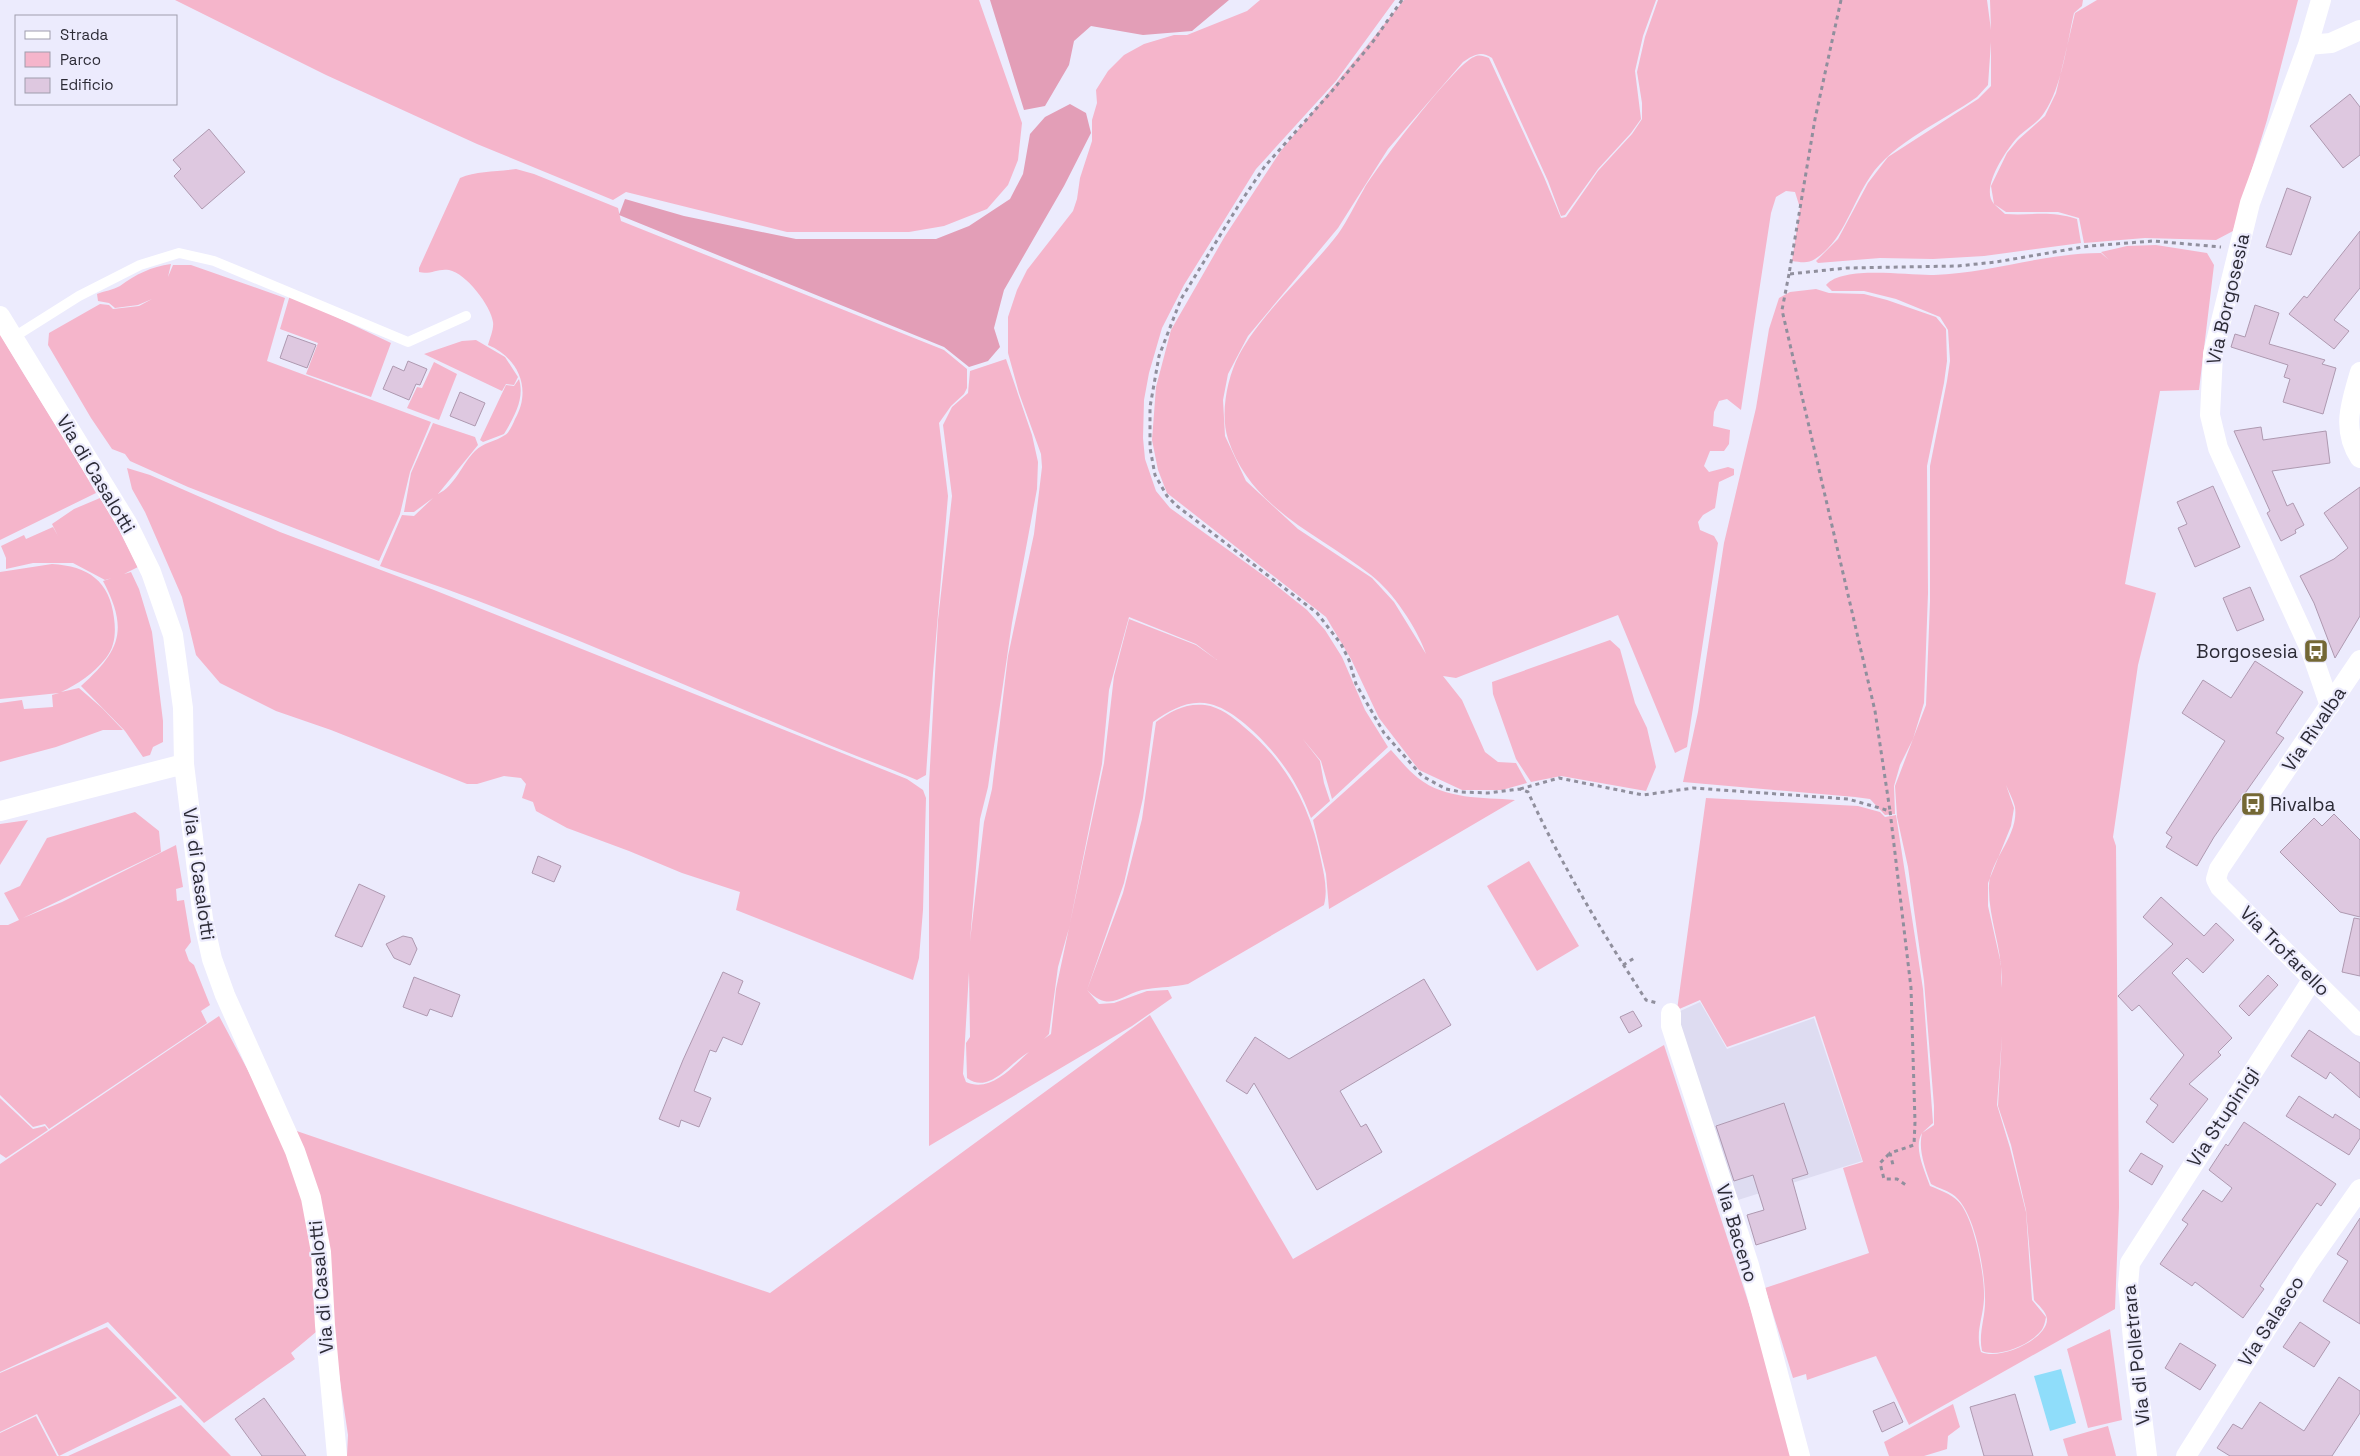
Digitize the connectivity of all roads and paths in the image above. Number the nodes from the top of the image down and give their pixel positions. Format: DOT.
graph roads {
  1 [pos="1402,0"];
  2 [pos="1841,0"];
  3 [pos="2321,0"];
  4 [pos="2360,30"];
  5 [pos="2308,45"];
  6 [pos="2239,250"];
  7 [pos="1788,274"];
  8 [pos="0,316"];
  9 [pos="466,316"];
  10 [pos="14,338"];
  11 [pos="2360,372"];
  12 [pos="2360,458"];
  13 [pos="2360,660"];
  14 [pos="2330,706"];
  15 [pos="184,764"];
  16 [pos="1520,789"];
  17 [pos="1890,810"];
  18 [pos="0,811"];
  19 [pos="2217,873"];
  20 [pos="1636,957"];
  21 [pos="1623,965"];
  22 [pos="2312,980"];
  23 [pos="1671,1013"];
  24 [pos="2360,1026"];
  25 [pos="1890,1153"];
  26 [pos="1893,1165"];
  27 [pos="1906,1185"];
  28 [pos="2360,1189"];
  29 [pos="2134,1254"];
  30 [pos="337,1456"];
  31 [pos="1800,1456"];
  32 [pos="2147,1456"];
  33 [pos="2186,1456"];
  1 -- 16 [label="path"];
  2 -- 7 [label="path"];
  3 -- 5 [label="street, Via Borgosesia"];
  4 -- 5 [label="street"];
  5 -- 6 [label="street, Via Borgosesia"];
  6 -- 7 [label="path"];
  6 -- 14 [label="street, Via Borgosesia"];
  7 -- 17 [label="path"];
  8 -- 10 [label="street, Via di Casalotti"];
  9 -- 10 [label="lane"];
  10 -- 15 [label="street, Via di Casalotti"];
  11 -- 12 [label="street"];
  13 -- 14 [label="street, Via Rivalba"];
  14 -- 19 [label="street, Via Rivalba"];
  15 -- 18 [label="street"];
  15 -- 30 [label="street, Via di Casalotti"];
  16 -- 17 [label="path"];
  16 -- 21 [label="path"];
  17 -- 25 [label="path"];
  19 -- 22 [label="street, Via Trofarello"];
  20 -- 21 [label="path"];
  21 -- 23 [label="path"];
  22 -- 24 [label="street, Via Trofarello"];
  22 -- 29 [label="street, Via Stupinigi"];
  23 -- 31 [label="street, Via Baceno"];
  25 -- 26 [label="path"];
  25 -- 27 [label="path"];
  28 -- 33 [label="street, Via Salasco"];
  29 -- 32 [label="street, Via di Polletrara"];
}
